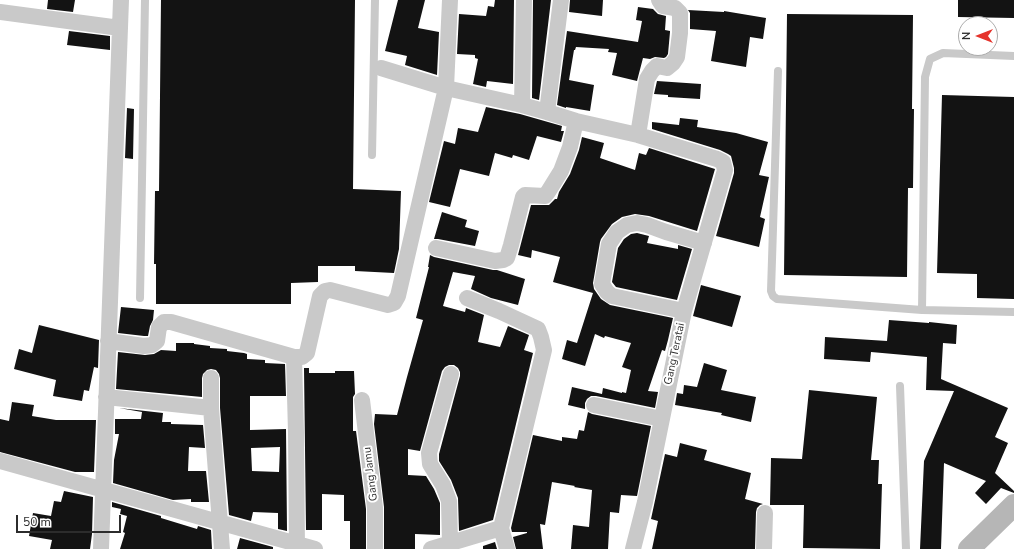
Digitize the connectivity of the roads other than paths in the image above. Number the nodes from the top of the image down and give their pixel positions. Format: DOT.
graph roads {
  1 [pos="121,0"];
  2 [pos="145,0"];
  3 [pos="375,0"];
  4 [pos="450,0"];
  5 [pos="524,0"];
  6 [pos="561,0"];
  7 [pos="659,0"];
  8 [pos="0,12"];
  9 [pos="120,28"];
  10 [pos="1014,56"];
  11 [pos="381,68"];
  12 [pos="778,71"];
  13 [pos="446,88"];
  14 [pos="522,104"];
  15 [pos="547,112"];
  16 [pos="576,121"];
  17 [pos="638,135"];
  18 [pos="372,155"];
  19 [pos="704,243"];
  20 [pos="436,248"];
  21 [pos="140,298"];
  22 [pos="467,298"];
  23 [pos="922,310"];
  24 [pos="684,311"];
  25 [pos="1014,312"];
  26 [pos="108,340"];
  27 [pos="294,357"];
  28 [pos="451,374"];
  29 [pos="212,378"];
  30 [pos="900,386"];
  31 [pos="106,397"];
  32 [pos="362,400"];
  33 [pos="594,405"];
  34 [pos="211,408"];
  35 [pos="662,420"];
  36 [pos="0,461"];
  37 [pos="102,489"];
  38 [pos="1014,505"];
  39 [pos="765,512"];
  40 [pos="220,522"];
  41 [pos="501,528"];
  42 [pos="450,544"];
  43 [pos="297,546"];
  44 [pos="101,549"];
  45 [pos="222,549"];
  46 [pos="315,549"];
  47 [pos="375,549"];
  48 [pos="431,549"];
  49 [pos="507,549"];
  50 [pos="632,549"];
  51 [pos="764,549"];
  52 [pos="906,549"];
  53 [pos="970,549"];
  1 -- 9 [label="street"];
  2 -- 21 [label="lane"];
  3 -- 18 [label="lane"];
  4 -- 13 [label="street"];
  5 -- 14 [label="street"];
  6 -- 15 [label="street"];
  7 -- 17 [label="street"];
  8 -- 9 [label="street"];
  9 -- 26 [label="street"];
  10 -- 23 [label="lane"];
  11 -- 13 [label="street"];
  12 -- 23 [label="lane"];
  13 -- 14 [label="street"];
  13 -- 27 [label="street"];
  14 -- 15 [label="street"];
  15 -- 16 [label="street"];
  16 -- 17 [label="street"];
  16 -- 20 [label="street"];
  17 -- 19 [label="street, Gang Teratai"];
  19 -- 24 [label="street, Gang Teratai"];
  19 -- 24 [label="street"];
  22 -- 41 [label="street"];
  23 -- 25 [label="lane"];
  24 -- 35 [label="street, Gang Teratai"];
  26 -- 27 [label="street"];
  26 -- 31 [label="street"];
  27 -- 43 [label="street"];
  28 -- 42 [label="street"];
  29 -- 34 [label="street"];
  30 -- 52 [label="lane"];
  31 -- 34 [label="street"];
  31 -- 37 [label="street"];
  32 -- 47 [label="street, Gang Jamu"];
  33 -- 35 [label="street"];
  34 -- 40 [label="street"];
  35 -- 50 [label="street, Gang Teratai"];
  36 -- 37 [label="street"];
  37 -- 40 [label="street"];
  37 -- 44 [label="street"];
  38 -- 53 [label="street"];
  39 -- 51 [label="street"];
  40 -- 43 [label="street"];
  40 -- 45 [label="street"];
  41 -- 42 [label="street"];
  41 -- 49 [label="street"];
  42 -- 48 [label="street"];
  43 -- 46 [label="street"];
}
